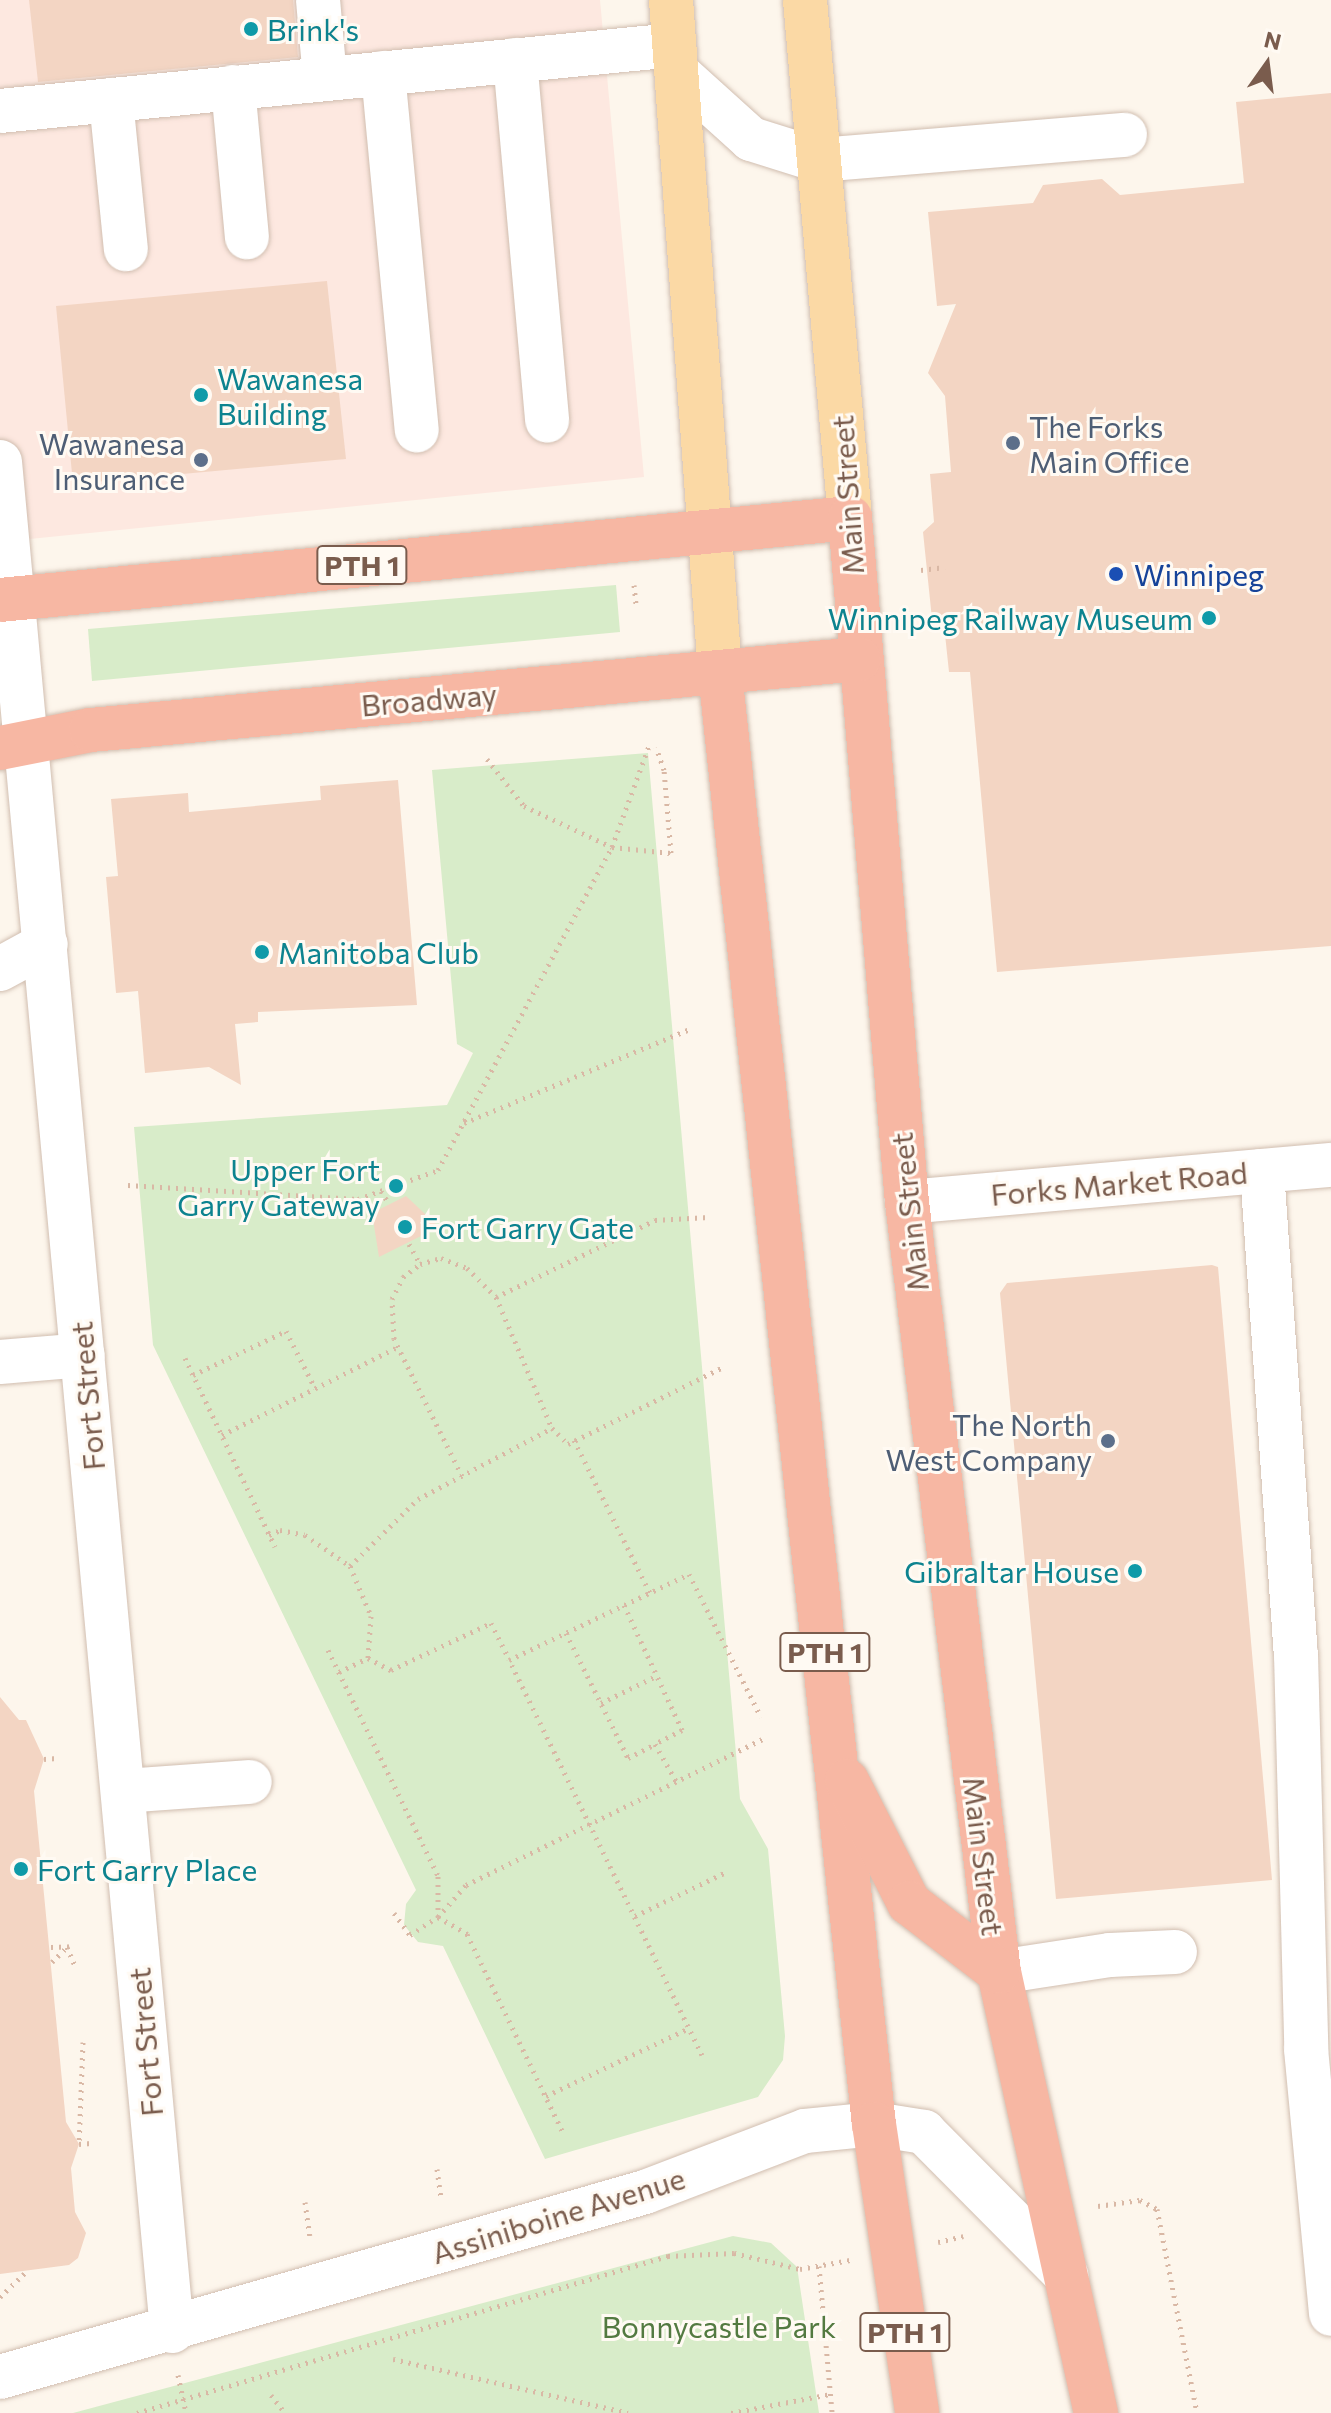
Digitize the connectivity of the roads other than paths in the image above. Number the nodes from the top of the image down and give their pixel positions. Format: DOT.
graph roads {
  1 [pos="318,0"];
  2 [pos="671,0"];
  3 [pos="805,0"];
  4 [pos="676,59"];
  5 [pos="515,60"];
  6 [pos="383,73"];
  7 [pos="325,79"];
  8 [pos="233,87"];
  9 [pos="111,100"];
  10 [pos="0,111"];
  11 [pos="1125,135"];
  12 [pos="818,160"];
  13 [pos="247,237"];
  14 [pos="126,249"];
  15 [pos="547,421"];
  16 [pos="417,430"];
  17 [pos="0,462"];
  18 [pos="850,518"];
  19 [pos="710,531"];
  20 [pos="7,600"];
  21 [pos="859,659"];
  22 [pos="720,672"];
  23 [pos="12,745"];
  24 [pos="46,944"];
  25 [pos="0,969"];
  26 [pos="1331,1165"];
  27 [pos="1262,1171"];
  28 [pos="907,1202"];
  29 [pos="83,1355"];
  30 [pos="0,1362"];
  31 [pos="836,1760"];
  32 [pos="250,1782"];
  33 [pos="123,1791"];
  34 [pos="1175,1952"];
  35 [pos="999,1972"];
  36 [pos="874,2124"];
  37 [pos="1066,2275"];
  38 [pos="1331,2314"];
  39 [pos="172,2331"];
  40 [pos="0,2377"];
  41 [pos="917,2413"];
  42 [pos="1096,2413"];
  1 -- 7 [label="street"];
  2 -- 4 [label="main road"];
  3 -- 12 [label="main road, Main Street"];
  4 -- 5 [label="street"];
  4 -- 12 [label="street"];
  4 -- 19 [label="main road"];
  5 -- 6 [label="street"];
  5 -- 15 [label="street"];
  6 -- 7 [label="street"];
  6 -- 16 [label="street"];
  7 -- 8 [label="street"];
  8 -- 9 [label="street"];
  8 -- 13 [label="street"];
  9 -- 10 [label="street"];
  9 -- 14 [label="street"];
  11 -- 12 [label="street"];
  12 -- 18 [label="main road, Main Street"];
  17 -- 20 [label="street, Fort Street"];
  18 -- 19 [label="highway, PTH 1"];
  18 -- 21 [label="highway, Main Street"];
  19 -- 20 [label="highway, PTH 1"];
  19 -- 22 [label="main road"];
  20 -- 23 [label="street, Fort Street"];
  21 -- 22 [label="highway, Broadway"];
  21 -- 28 [label="highway, Main Street"];
  22 -- 23 [label="highway, Broadway"];
  22 -- 31 [label="highway, PTH 1"];
  23 -- 24 [label="street, Fort Street"];
  24 -- 25 [label="street"];
  24 -- 29 [label="street, Fort Street"];
  26 -- 27 [label="street, Forks Market Road"];
  27 -- 28 [label="street, Forks Market Road"];
  27 -- 38 [label="street"];
  28 -- 35 [label="highway, Main Street"];
  29 -- 30 [label="street"];
  29 -- 33 [label="street, Fort Street"];
  31 -- 35 [label="highway"];
  31 -- 36 [label="highway, PTH 1"];
  32 -- 33 [label="street"];
  33 -- 39 [label="street, Fort Street"];
  34 -- 35 [label="street"];
  35 -- 37 [label="highway, Main Street"];
  36 -- 37 [label="street, Assiniboine Avenue"];
  36 -- 39 [label="street, Assiniboine Avenue"];
  36 -- 41 [label="highway, PTH 1"];
  37 -- 42 [label="highway, Main Street"];
  39 -- 40 [label="street, Assiniboine Avenue"];
}
